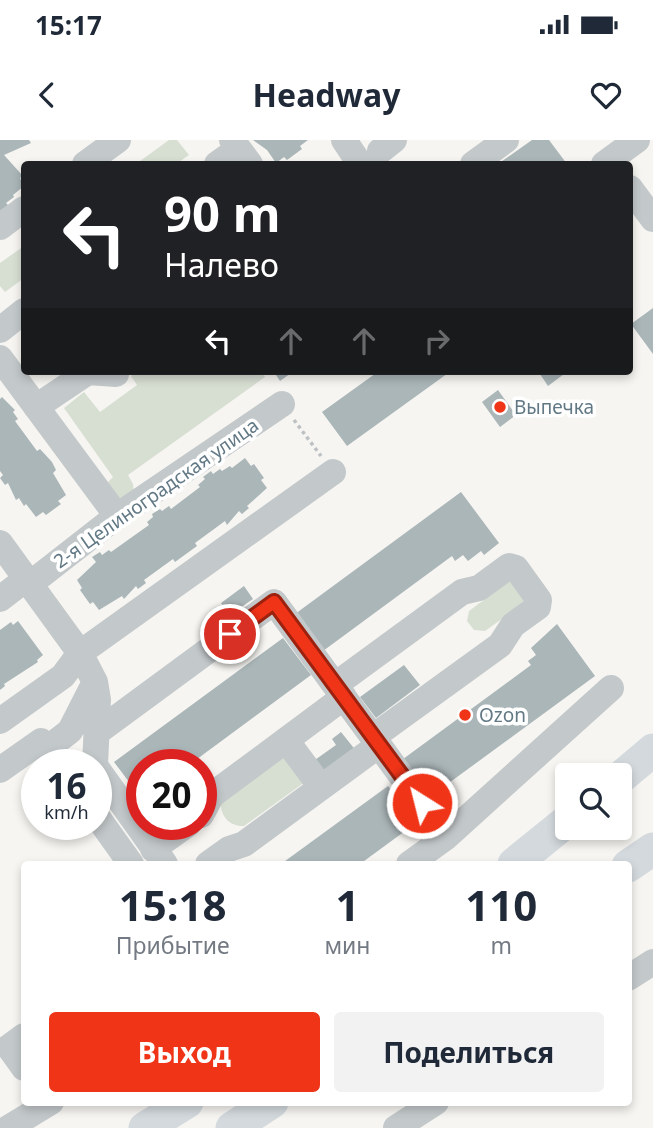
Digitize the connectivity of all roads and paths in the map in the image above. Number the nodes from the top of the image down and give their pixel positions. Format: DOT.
graph roads {
  1 [pos="118,140"];
  2 [pos="506,140"];
  3 [pos="637,140"];
  4 [pos="240,151"];
  5 [pos="606,157"];
  6 [pos="89,161"];
  7 [pos="222,161"];
  8 [pos="477,161"];
  9 [pos="633,192"];
  10 [pos="21,211"];
  11 [pos="653,219"];
  12 [pos="0,227"];
  13 [pos="21,313"];
  14 [pos="0,330"];
  15 [pos="0,358"];
  16 [pos="84,375"];
  17 [pos="282,404"];
  18 [pos="36,407"];
  19 [pos="333,472"];
  20 [pos="117,516"];
  21 [pos="0,543"];
  22 [pos="28,582"];
  23 [pos="0,599"];
  24 [pos="80,653"];
  25 [pos="95,682"];
  26 [pos="611,688"];
  27 [pos="339,691"];
  28 [pos="0,722"];
  29 [pos="96,733"];
  30 [pos="367,738"];
  31 [pos="286,740"];
  32 [pos="29,749"];
  33 [pos="48,749"];
  34 [pos="58,749"];
  35 [pos="96,749"];
  36 [pos="653,750"];
  37 [pos="21,755"];
  38 [pos="632,768"];
  39 [pos="0,770"];
  40 [pos="321,787"];
  41 [pos="112,789"];
  42 [pos="217,791"];
  43 [pos="555,831"];
  44 [pos="446,837"];
  45 [pos="112,838"];
  46 [pos="174,840"];
  47 [pos="653,849"];
  48 [pos="159,857"];
  49 [pos="129,861"];
  50 [pos="212,861"];
  51 [pos="414,861"];
  52 [pos="518,861"];
  53 [pos="632,863"];
  54 [pos="653,962"];
  55 [pos="632,975"];
  56 [pos="11,1039"];
  57 [pos="21,1061"];
  58 [pos="45,1106"];
  59 [pos="181,1106"];
  60 [pos="266,1106"];
  61 [pos="430,1106"];
  62 [pos="8,1128"];
  63 [pos="145,1128"];
  64 [pos="232,1128"];
  65 [pos="396,1128"];
  1 -- 6 [label="street"];
  2 -- 8 [label="street"];
  3 -- 5 [label="street"];
  4 -- 7 [label="street"];
  9 -- 11 [label="street"];
  10 -- 12 [label="street"];
  13 -- 14 [label="street"];
  15 -- 18 [label="street"];
  16 -- 18 [label="street"];
  17 -- 19 [label="path"];
  17 -- 20 [label="street, 2-я Целиноградская улица"];
  18 -- 20 [label="street"];
  19 -- 24 [label="street"];
  20 -- 22 [label="street, 2-я Целиноградская улица"];
  21 -- 22 [label="street"];
  22 -- 23 [label="street, 2-я Целиноградская улица"];
  22 -- 24 [label="street"];
  24 -- 25 [label="street"];
  24 -- 28 [label="street"];
  25 -- 29 [label="street"];
  25 -- 34 [label="street"];
  26 -- 44 [label="street"];
  27 -- 29 [label="street"];
  27 -- 30 [label="street"];
  27 -- 30 [label="street"];
  27 -- 31 [label="street"];
  29 -- 35 [label="street"];
  30 -- 40 [label="street"];
  30 -- 44 [label="street"];
  31 -- 40 [label="street"];
  31 -- 42 [label="street"];
  32 -- 33 [label="street"];
  36 -- 38 [label="main road"];
  37 -- 39 [label="street"];
  40 -- 50 [label="street"];
  41 -- 48 [label="street"];
  43 -- 52 [label="main road"];
  44 -- 51 [label="street"];
  45 -- 49 [label="street"];
  46 -- 48 [label="street"];
  47 -- 53 [label="main road"];
  54 -- 55 [label="street"];
  56 -- 57 [label="street"];
  58 -- 62 [label="street"];
  59 -- 63 [label="main road"];
  60 -- 64 [label="main road"];
  61 -- 65 [label="street"];
}
